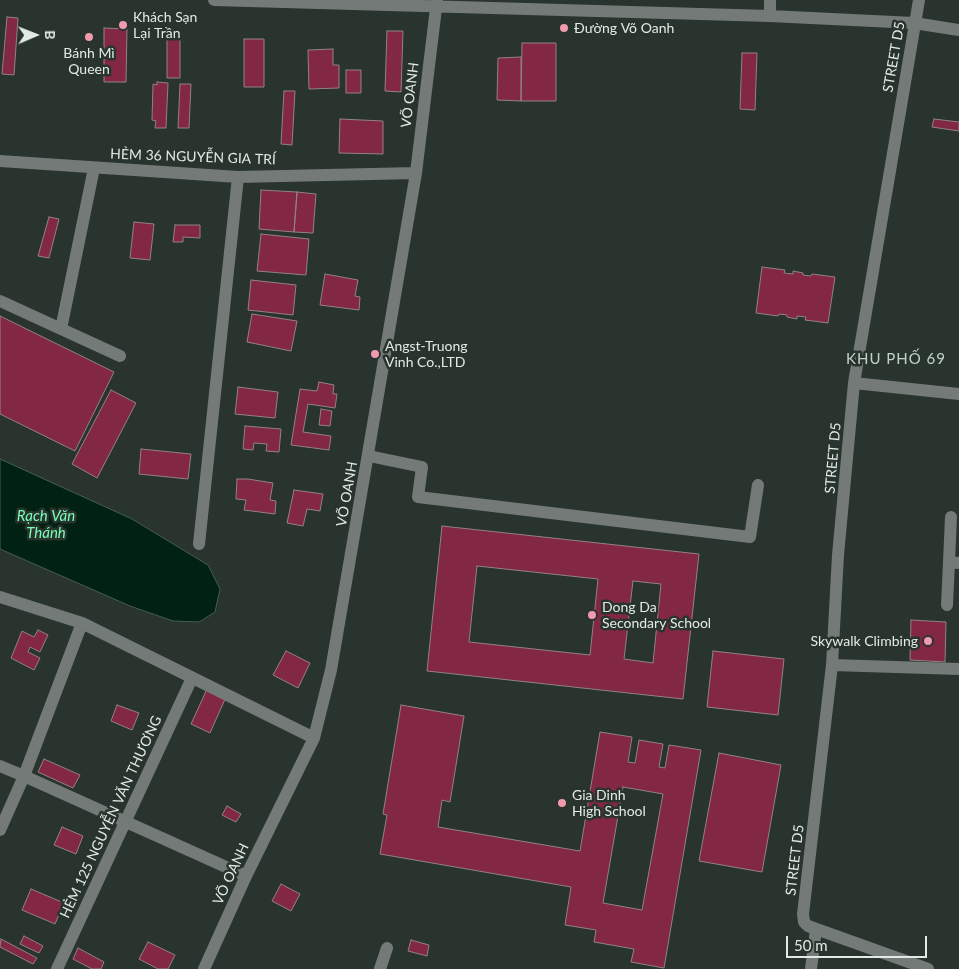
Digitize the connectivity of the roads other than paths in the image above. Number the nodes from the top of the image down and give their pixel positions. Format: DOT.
graph roads {
  1 [pos="214,0"];
  2 [pos="770,0"];
  3 [pos="919,0"];
  4 [pos="437,3"];
  5 [pos="770,16"];
  6 [pos="914,23"];
  7 [pos="959,30"];
  8 [pos="0,161"];
  9 [pos="94,168"];
  10 [pos="416,173"];
  11 [pos="238,177"];
  12 [pos="0,301"];
  13 [pos="61,329"];
  14 [pos="120,356"];
  15 [pos="854,383"];
  16 [pos="959,394"];
  17 [pos="369,456"];
  18 [pos="758,485"];
  19 [pos="951,517"];
  20 [pos="199,544"];
  21 [pos="954,563"];
  22 [pos="0,597"];
  23 [pos="947,605"];
  24 [pos="82,623"];
  25 [pos="832,665"];
  26 [pos="959,669"];
  27 [pos="192,678"];
  28 [pos="314,738"];
  29 [pos="0,766"];
  30 [pos="24,776"];
  31 [pos="125,822"];
  32 [pos="0,830"];
  33 [pos="246,876"];
  34 [pos="816,929"];
  35 [pos="387,948"];
  36 [pos="57,969"];
  37 [pos="204,969"];
  38 [pos="380,969"];
  39 [pos="811,969"];
  40 [pos="928,969"];
  1 -- 4 [label="street"];
  2 -- 5 [label="street"];
  3 -- 6 [label="street, STREET D5"];
  4 -- 5 [label="street"];
  4 -- 10 [label="street, VÕ OANH"];
  5 -- 6 [label="street"];
  6 -- 7 [label="street"];
  6 -- 15 [label="street, STREET D5"];
  8 -- 9 [label="street, HẺM 36 NGUYỄN GIA TRÍ"];
  9 -- 11 [label="street, HẺM 36 NGUYỄN GIA TRÍ"];
  9 -- 13 [label="street"];
  10 -- 11 [label="street, HẺM 36 NGUYỄN GIA TRÍ"];
  10 -- 17 [label="street, VÕ OANH"];
  11 -- 20 [label="street"];
  12 -- 13 [label="street"];
  13 -- 14 [label="street"];
  15 -- 16 [label="street"];
  15 -- 25 [label="street, STREET D5"];
  17 -- 18 [label="street"];
  17 -- 28 [label="street, VÕ OANH"];
  19 -- 21 [label="street"];
  21 -- 23 [label="street"];
  22 -- 24 [label="street"];
  24 -- 27 [label="street"];
  24 -- 30 [label="street"];
  25 -- 26 [label="street"];
  25 -- 34 [label="street, STREET D5"];
  27 -- 28 [label="street"];
  27 -- 31 [label="street, HẺM 125 NGUYỄN VĂN THƯƠNG"];
  28 -- 33 [label="street, VÕ OANH"];
  29 -- 30 [label="street"];
  30 -- 31 [label="street"];
  30 -- 32 [label="street"];
  31 -- 33 [label="street"];
  31 -- 36 [label="street, HẺM 125 NGUYỄN VĂN THƯƠNG"];
  33 -- 37 [label="street, VÕ OANH"];
  34 -- 39 [label="street"];
  34 -- 40 [label="street"];
  35 -- 38 [label="street"];
}
